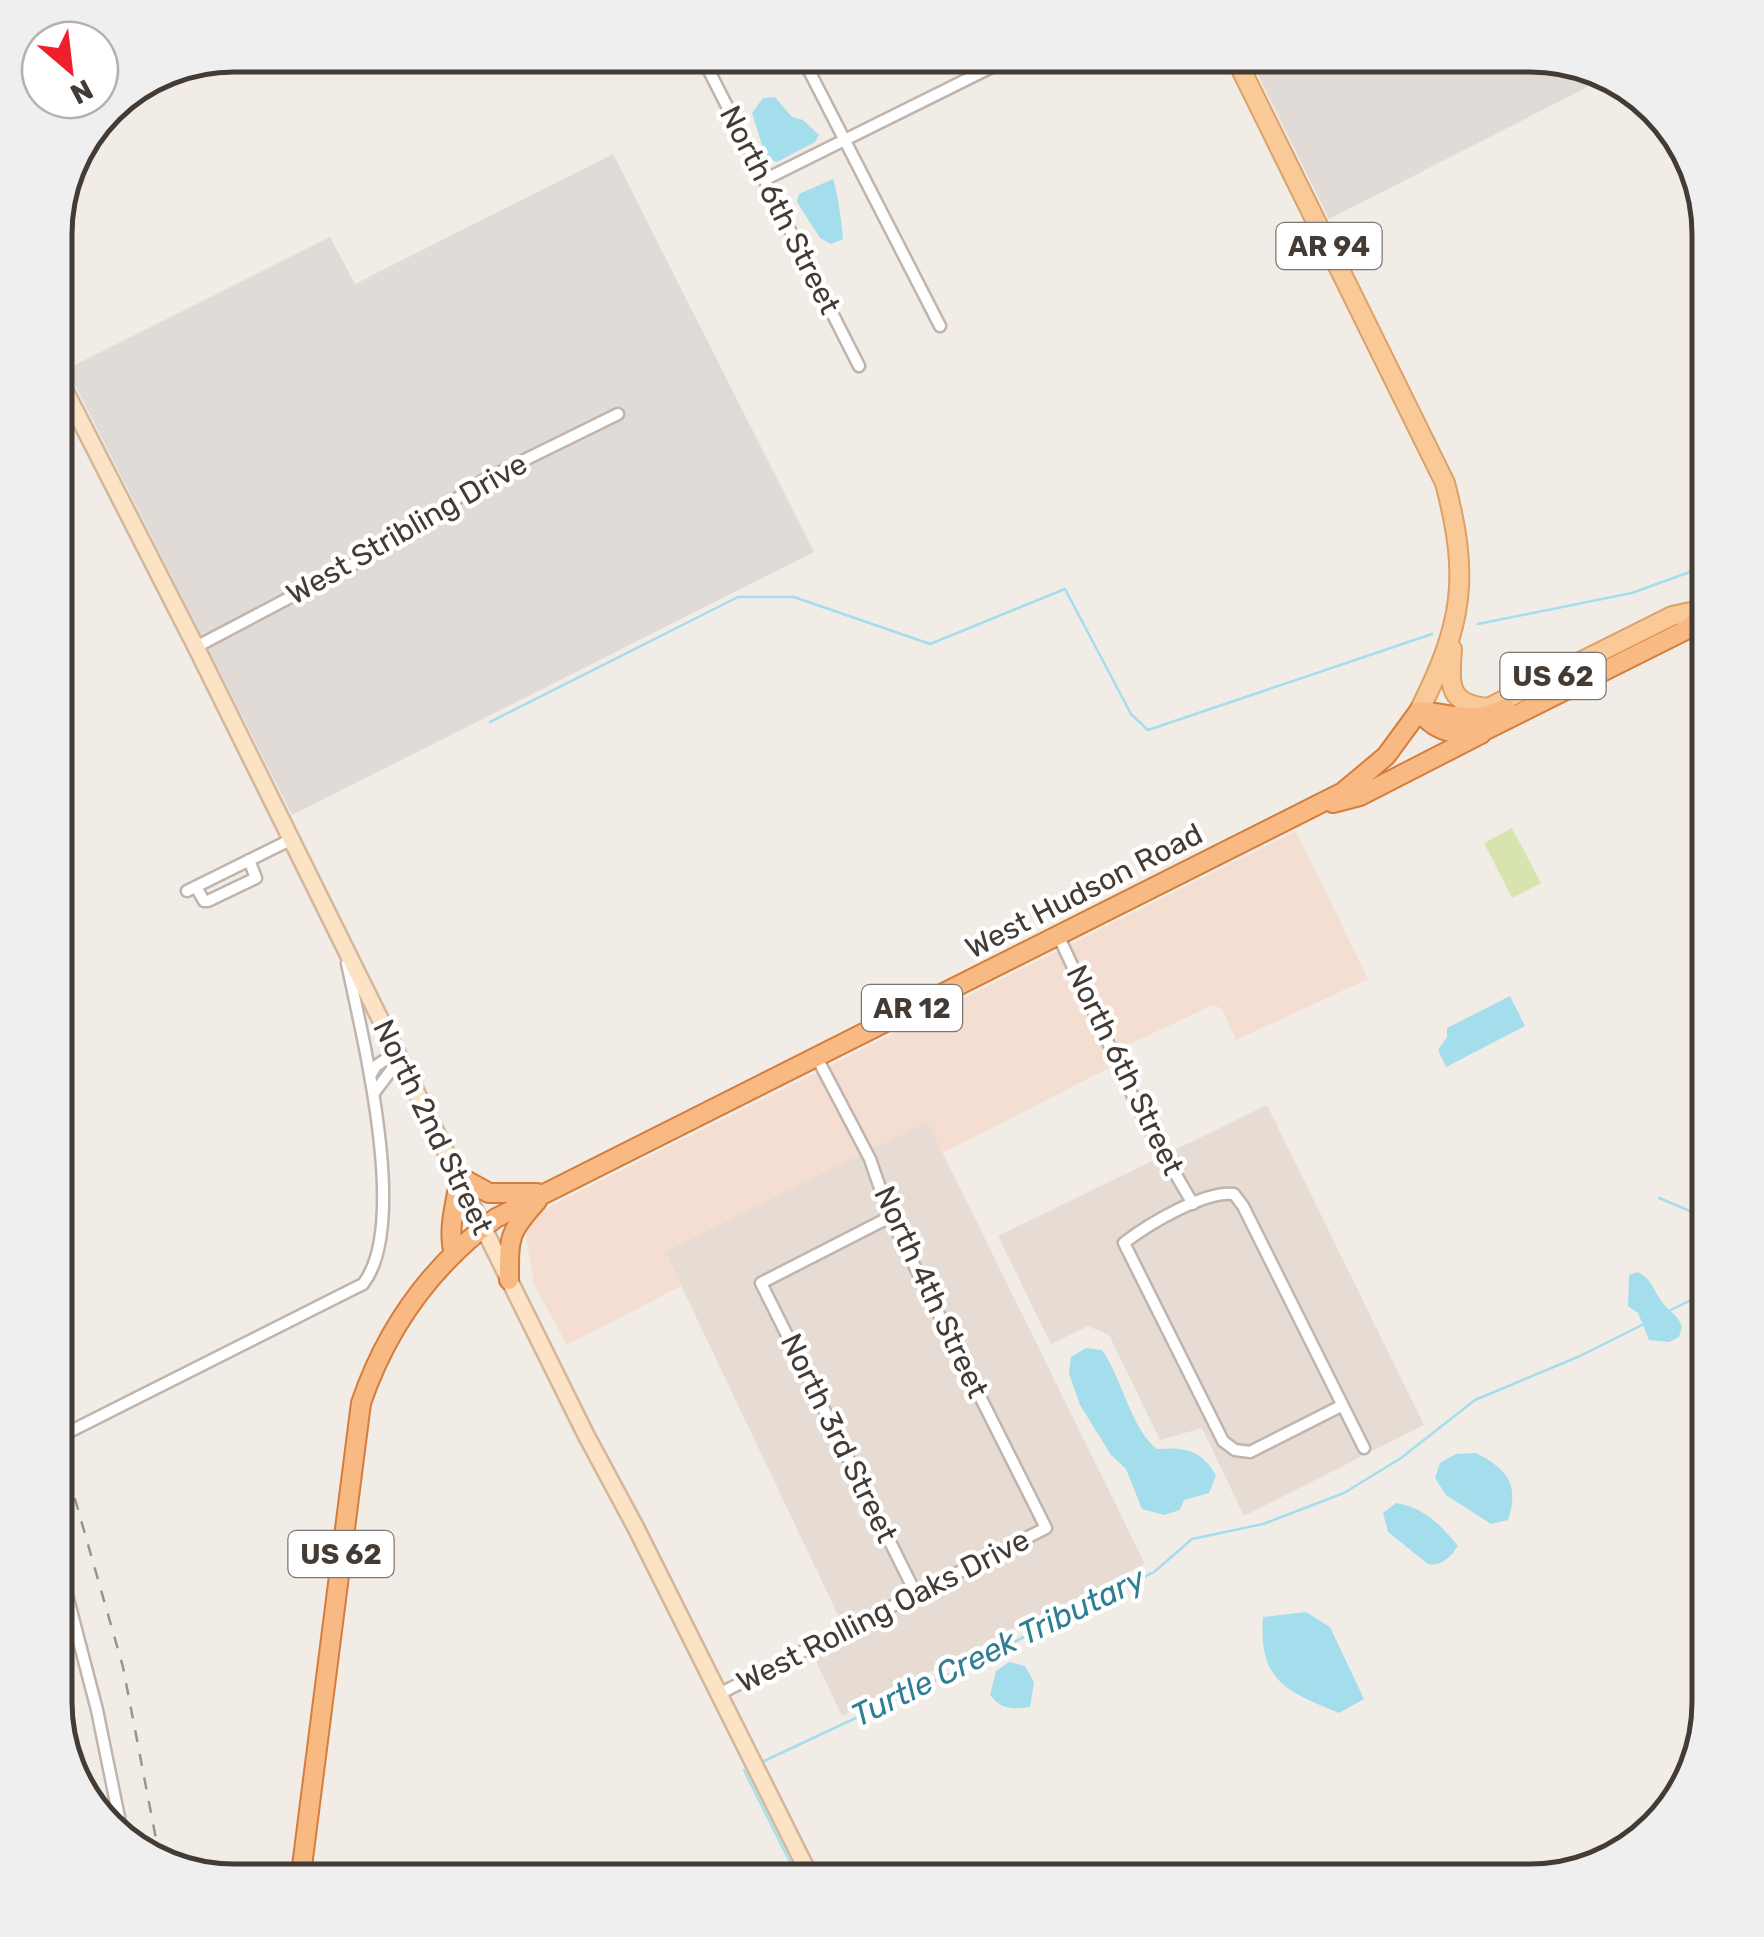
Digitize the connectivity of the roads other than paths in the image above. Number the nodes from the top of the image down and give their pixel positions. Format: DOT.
graph roads {
  1 [pos="710,72"];
  2 [pos="810,72"];
  3 [pos="981,73"];
  4 [pos="1243,73"];
  5 [pos="845,142"];
  6 [pos="766,179"];
  7 [pos="940,326"];
  8 [pos="859,366"];
  9 [pos="73,404"];
  10 [pos="618,414"];
  11 [pos="1692,612"];
  12 [pos="1692,617"];
  13 [pos="1692,625"];
  14 [pos="1453,634"];
  15 [pos="196,647"];
  16 [pos="1419,711"];
  17 [pos="1484,730"];
  18 [pos="1313,808"];
  19 [pos="290,840"];
  20 [pos="249,860"];
  21 [pos="1058,935"];
  22 [pos="345,952"];
  23 [pos="816,1056"];
  24 [pos="399,1058"];
  25 [pos="370,1076"];
  26 [pos="374,1094"];
  27 [pos="460,1177"];
  28 [pos="544,1193"];
  29 [pos="1193,1204"];
  30 [pos="890,1218"];
  31 [pos="484,1227"];
  32 [pos="454,1254"];
  33 [pos="509,1280"];
  34 [pos="1341,1406"];
  35 [pos="72,1430"];
  36 [pos="1364,1448"];
  37 [pos="1046,1528"];
  38 [pos="916,1594"];
  39 [pos="72,1615"];
  40 [pos="719,1694"];
  41 [pos="118,1814"];
  42 [pos="302,1864"];
  43 [pos="804,1864"];
  1 -- 6 [label="street, North 6th Street"];
  2 -- 5 [label="street"];
  3 -- 5 [label="street"];
  4 -- 14 [label="main road, AR 94"];
  5 -- 6 [label="street"];
  5 -- 7 [label="street"];
  6 -- 8 [label="street, North 6th Street"];
  9 -- 15 [label="main road, North 2nd Street"];
  10 -- 15 [label="street, West Stribling Drive"];
  11 -- 14 [label="main road, US 62"];
  12 -- 16 [label="highway, US 62"];
  13 -- 17 [label="highway, US 62"];
  14 -- 16 [label="main road, AR 94"];
  15 -- 19 [label="main road, North 2nd Street"];
  16 -- 17 [label="highway"];
  16 -- 18 [label="highway, West Hudson Road / AR 12"];
  17 -- 18 [label="highway, AR 12"];
  18 -- 21 [label="highway, West Hudson Road / AR 12"];
  19 -- 20 [label="street"];
  19 -- 22 [label="main road, North 2nd Street"];
  20 -- 20 [label="street"];
  21 -- 23 [label="highway, West Hudson Road / AR 12"];
  21 -- 29 [label="street, North 6th Street"];
  22 -- 24 [label="main road, North 2nd Street"];
  22 -- 25 [label="street"];
  23 -- 28 [label="highway, West Hudson Road / AR 12"];
  23 -- 30 [label="street, North 4th Street"];
  24 -- 25 [label="street"];
  24 -- 26 [label="street"];
  24 -- 27 [label="main road, North 2nd Street"];
  25 -- 26 [label="street"];
  26 -- 35 [label="street"];
  27 -- 28 [label="highway, AR 12"];
  27 -- 31 [label="main road, North 2nd Street"];
  27 -- 32 [label="highway"];
  28 -- 31 [label="highway, West Hudson Road / AR 12"];
  28 -- 33 [label="highway"];
  29 -- 34 [label="street"];
  29 -- 34 [label="street"];
  30 -- 37 [label="street, North 4th Street"];
  30 -- 38 [label="street, North 3rd Street"];
  31 -- 32 [label="highway, US 62"];
  31 -- 33 [label="main road, North 2nd Street"];
  32 -- 42 [label="highway, US 62"];
  33 -- 40 [label="main road, North 2nd Street"];
  34 -- 36 [label="street"];
  37 -- 38 [label="street, West Rolling Oaks Drive"];
  38 -- 40 [label="street, West Rolling Oaks Drive"];
  39 -- 41 [label="street"];
  40 -- 43 [label="main road, North 2nd Street"];
}
